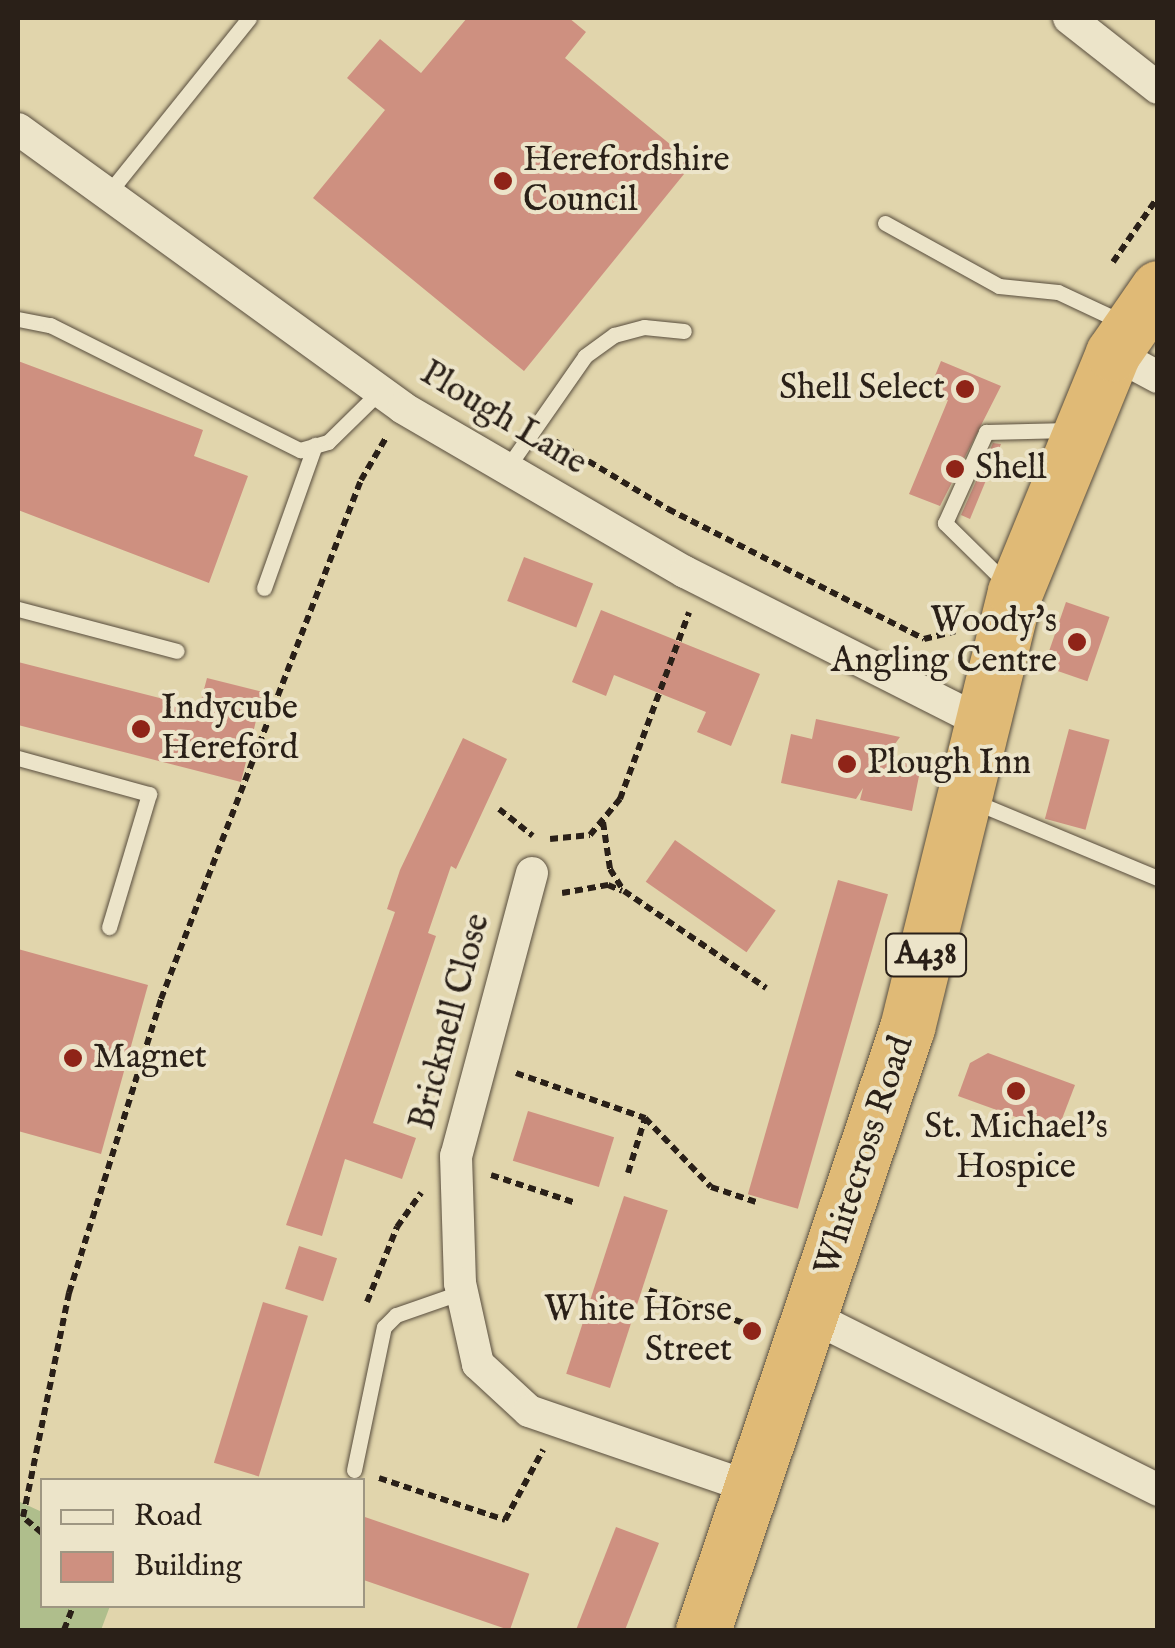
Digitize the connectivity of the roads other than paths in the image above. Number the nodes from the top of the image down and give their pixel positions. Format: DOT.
graph roads {
  1 [pos="249,18"];
  2 [pos="1069,18"];
  3 [pos="1158,88"];
  4 [pos="18,130"];
  5 [pos="106,196"];
  6 [pos="885,223"];
  7 [pos="18,319"];
  8 [pos="684,331"];
  9 [pos="1140,336"];
  10 [pos="392,399"];
  11 [pos="1079,430"];
  12 [pos="315,445"];
  13 [pos="507,468"];
  14 [pos="264,588"];
  15 [pos="1015,592"];
  16 [pos="18,609"];
  17 [pos="177,651"];
  18 [pos="982,722"];
  19 [pos="18,758"];
  20 [pos="966,798"];
  21 [pos="532,872"];
  22 [pos="1158,878"];
  23 [pos="109,927"];
  24 [pos="462,1292"];
  25 [pos="808,1330"];
  26 [pos="354,1470"];
  27 [pos="753,1488"];
  28 [pos="1158,1490"];
  29 [pos="703,1630"];
  1 -- 5 [label="lane"];
  2 -- 3 [label="street"];
  4 -- 5 [label="street, Plough Lane"];
  5 -- 10 [label="street, Plough Lane"];
  6 -- 9 [label="lane"];
  7 -- 12 [label="lane"];
  8 -- 13 [label="lane"];
  9 -- 11 [label="highway, Whitecross Road / A438"];
  10 -- 12 [label="lane"];
  10 -- 13 [label="street, Plough Lane"];
  11 -- 15 [label="highway, Whitecross Road / A438"];
  11 -- 15 [label="lane"];
  12 -- 14 [label="lane"];
  13 -- 18 [label="street, Plough Lane"];
  15 -- 18 [label="highway, Whitecross Road / A438"];
  16 -- 17 [label="lane"];
  18 -- 20 [label="highway, Whitecross Road / A438"];
  19 -- 23 [label="lane"];
  20 -- 22 [label="lane"];
  20 -- 25 [label="highway, Whitecross Road / A438"];
  21 -- 24 [label="street, Bricknell Close"];
  24 -- 26 [label="lane"];
  24 -- 27 [label="street, Bricknell Close"];
  25 -- 27 [label="highway, Whitecross Road / A438"];
  25 -- 28 [label="street"];
  27 -- 29 [label="highway, Whitecross Road / A438"];
}
